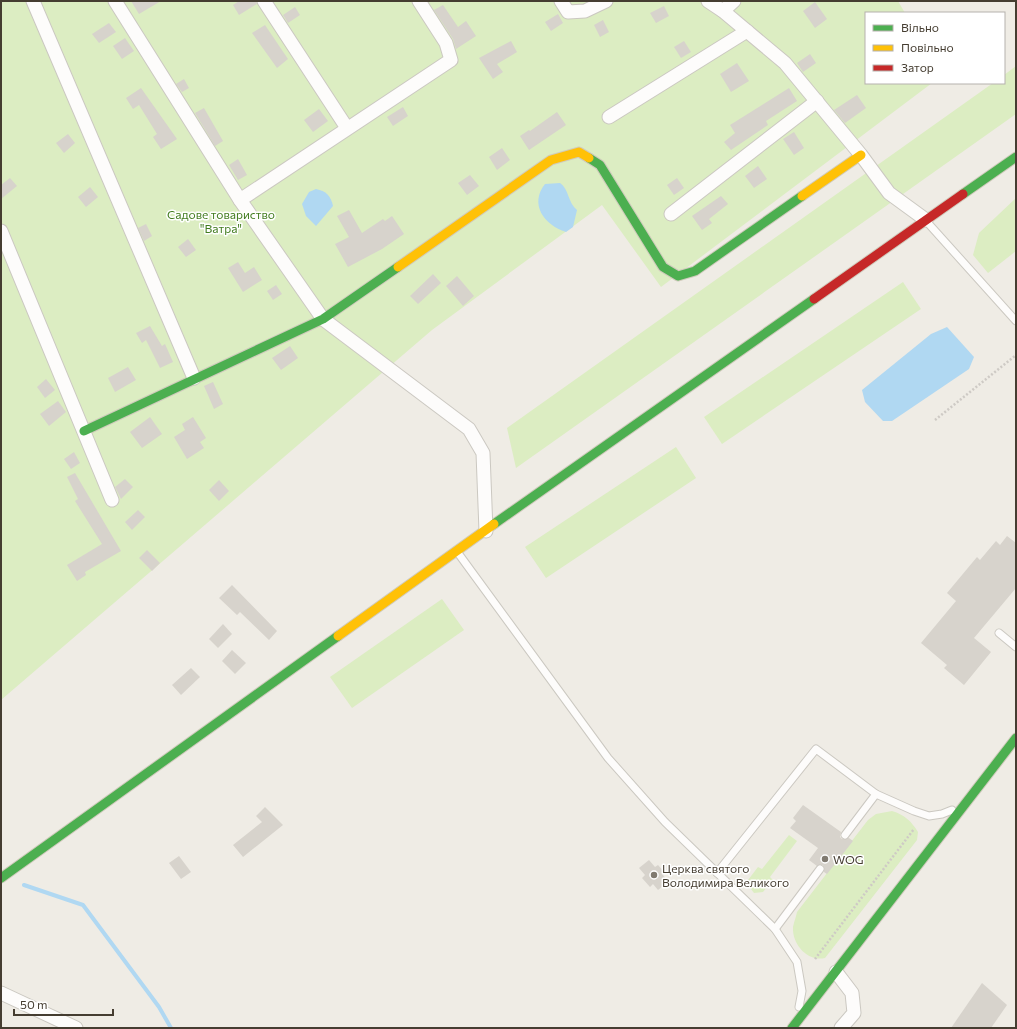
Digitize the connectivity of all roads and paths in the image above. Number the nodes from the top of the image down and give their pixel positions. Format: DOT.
graph roads {
  1 [pos="33,1"];
  2 [pos="115,1"];
  3 [pos="264,1"];
  4 [pos="419,1"];
  5 [pos="561,1"];
  6 [pos="606,1"];
  7 [pos="708,1"];
  8 [pos="734,1"];
  9 [pos="723,11"];
  10 [pos="747,31"];
  11 [pos="817,101"];
  12 [pos="609,117"];
  13 [pos="347,128"];
  14 [pos="861,154"];
  15 [pos="1016,157"];
  16 [pos="240,200"];
  17 [pos="671,214"];
  18 [pos="926,220"];
  19 [pos="1,231"];
  20 [pos="323,319"];
  21 [pos="1016,321"];
  22 [pos="1016,355"];
  23 [pos="194,378"];
  24 [pos="935,420"];
  25 [pos="84,431"];
  26 [pos="112,500"];
  27 [pos="486,531"];
  28 [pos="456,551"];
  29 [pos="999,633"];
  30 [pos="1016,646"];
  31 [pos="1016,738"];
  32 [pos="876,794"];
  33 [pos="966,803"];
  34 [pos="914,829"];
  35 [pos="845,835"];
  36 [pos="820,868"];
  37 [pos="717,873"];
  38 [pos="1,878"];
  39 [pos="775,929"];
  40 [pos="815,959"];
  41 [pos="836,972"];
  42 [pos="1,993"];
  43 [pos="794,1025"];
  44 [pos="76,1028"];
  45 [pos="841,1028"];
  1 -- 23 [label="street"];
  2 -- 16 [label="street"];
  3 -- 13 [label="street"];
  4 -- 13 [label="street"];
  5 -- 6 [label="street"];
  7 -- 9 [label="street"];
  8 -- 9 [label="street"];
  9 -- 10 [label="street"];
  10 -- 11 [label="street"];
  10 -- 12 [label="street"];
  11 -- 14 [label="street"];
  11 -- 17 [label="street"];
  13 -- 16 [label="street"];
  14 -- 18 [label="street"];
  14 -- 20 [label="main road"];
  15 -- 18 [label="main road"];
  16 -- 20 [label="street"];
  18 -- 21 [label="lane"];
  18 -- 27 [label="main road"];
  19 -- 25 [label="street"];
  20 -- 23 [label="main road"];
  20 -- 27 [label="street"];
  22 -- 24 [label="path"];
  23 -- 25 [label="main road"];
  25 -- 26 [label="street"];
  27 -- 28 [label="main road"];
  28 -- 37 [label="lane"];
  28 -- 38 [label="main road"];
  29 -- 30 [label="lane"];
  31 -- 33 [label="main road"];
  32 -- 33 [label="lane"];
  32 -- 35 [label="lane"];
  32 -- 37 [label="lane"];
  33 -- 41 [label="main road"];
  34 -- 40 [label="path"];
  36 -- 39 [label="lane"];
  37 -- 39 [label="lane"];
  39 -- 43 [label="lane"];
  41 -- 43 [label="main road"];
  41 -- 45 [label="street"];
  42 -- 44 [label="street"];
}
